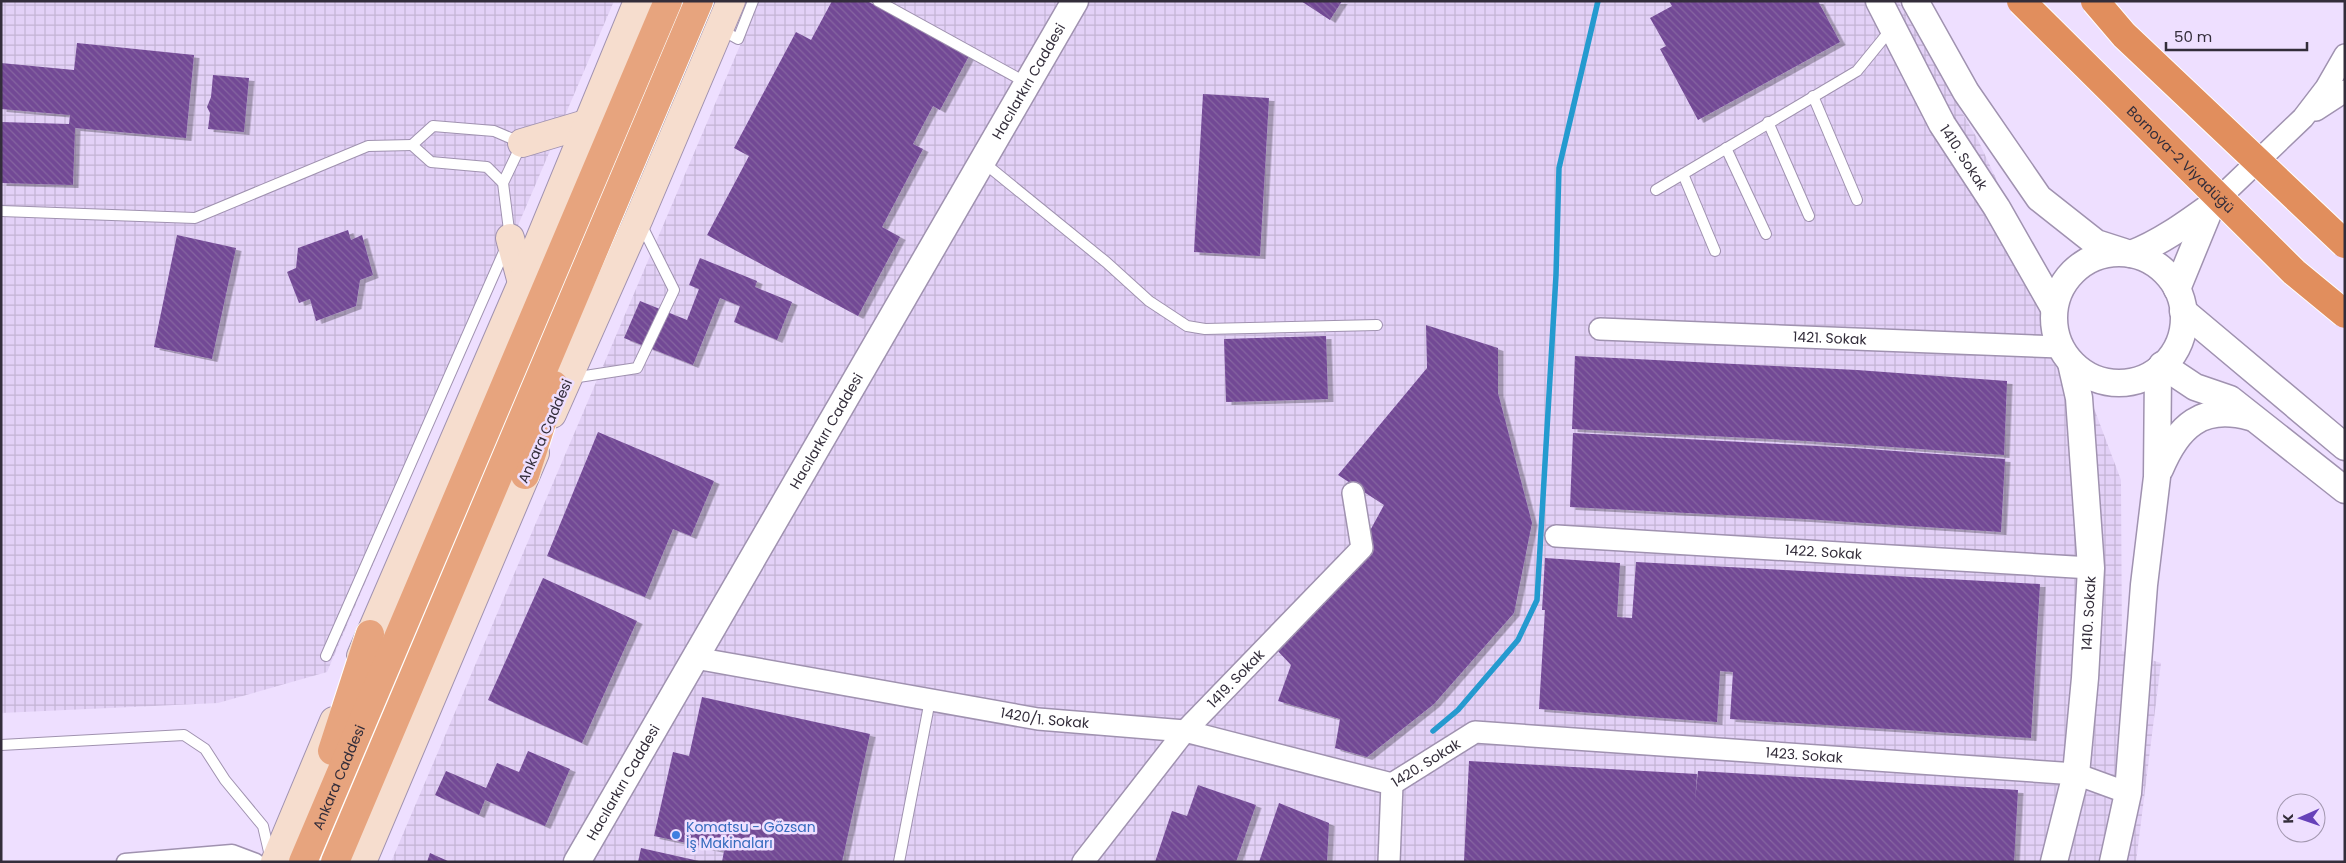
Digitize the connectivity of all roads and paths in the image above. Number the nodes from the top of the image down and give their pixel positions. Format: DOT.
graph roads {
  1 [pos="638,1"];
  2 [pos="699,1"];
  3 [pos="731,1"];
  4 [pos="753,1"];
  5 [pos="878,1"];
  6 [pos="1075,1"];
  7 [pos="1879,1"];
  8 [pos="1915,1"];
  9 [pos="2021,1"];
  10 [pos="2094,1"];
  11 [pos="667,3"];
  12 [pos="1893,28"];
  13 [pos="718,29"];
  14 [pos="2345,54"];
  15 [pos="1028,83"];
  16 [pos="2345,91"];
  17 [pos="1813,96"];
  18 [pos="2303,118"];
  19 [pos="589,122"];
  20 [pos="1768,122"];
  21 [pos="522,143"];
  22 [pos="412,145"];
  23 [pos="1726,148"];
  24 [pos="983,162"];
  25 [pos="1683,174"];
  26 [pos="504,183"];
  27 [pos="1656,190"];
  28 [pos="1857,200"];
  29 [pos="2211,206"];
  30 [pos="1,211"];
  31 [pos="1810,216"];
  32 [pos="639,218"];
  33 [pos="604,226"];
  34 [pos="1766,234"];
  35 [pos="510,238"];
  36 [pos="2345,244"];
  37 [pos="1715,251"];
  38 [pos="2128,253"];
  39 [pos="522,283"];
  40 [pos="2180,300"];
  41 [pos="2054,308"];
  42 [pos="2345,314"];
  43 [pos="1377,325"];
  44 [pos="1600,330"];
  45 [pos="2066,355"];
  46 [pos="2160,367"];
  47 [pos="567,379"];
  48 [pos="2257,418"];
  49 [pos="2345,447"];
  50 [pos="525,475"];
  51 [pos="2157,477"];
  52 [pos="2345,490"];
  53 [pos="1353,493"];
  54 [pos="1556,536"];
  55 [pos="2091,568"];
  56 [pos="370,634"];
  57 [pos="326,656"];
  58 [pos="695,658"];
  59 [pos="930,700"];
  60 [pos="1185,731"];
  61 [pos="1475,732"];
  62 [pos="1,745"];
  63 [pos="2076,774"];
  64 [pos="1392,784"];
  65 [pos="2128,793"];
  66 [pos="125,862"];
  67 [pos="256,862"];
  68 [pos="273,862"];
  69 [pos="297,862"];
  70 [pos="303,862"];
  71 [pos="335,862"];
  72 [pos="362,862"];
  73 [pos="577,862"];
  74 [pos="899,862"];
  75 [pos="1082,862"];
  76 [pos="1390,862"];
  77 [pos="2054,862"];
  78 [pos="2113,862"];
  1 -- 19 [label="main road, Ankara Caddesi"];
  2 -- 33 [label="highway, Ankara Caddesi"];
  3 -- 13 [label="main road, Ankara Caddesi"];
  4 -- 13 [label="lane"];
  5 -- 15 [label="lane"];
  6 -- 15 [label="street, Hacılarkırı Caddesi"];
  7 -- 12 [label="street, 1410. Sokak"];
  8 -- 38 [label="street"];
  9 -- 42 [label="highway, Bornova-2 Viyadüğü, bridge"];
  10 -- 36 [label="highway, bridge"];
  11 -- 70 [label="highway, Ankara Caddesi"];
  12 -- 17 [label="lane"];
  12 -- 41 [label="street, 1410. Sokak"];
  13 -- 32 [label="main road, Ankara Caddesi"];
  14 -- 18 [label="street"];
  15 -- 24 [label="street, Hacılarkırı Caddesi"];
  16 -- 18 [label="street"];
  17 -- 20 [label="lane"];
  17 -- 28 [label="lane"];
  18 -- 29 [label="street"];
  19 -- 21 [label="main road"];
  19 -- 39 [label="main road, Ankara Caddesi"];
  20 -- 23 [label="lane"];
  20 -- 31 [label="lane"];
  21 -- 22 [label="lane"];
  21 -- 26 [label="lane"];
  22 -- 26 [label="lane"];
  22 -- 30 [label="lane"];
  23 -- 25 [label="lane"];
  23 -- 34 [label="lane"];
  24 -- 43 [label="lane"];
  24 -- 58 [label="street, Hacılarkırı Caddesi"];
  25 -- 27 [label="lane"];
  25 -- 37 [label="lane"];
  26 -- 35 [label="lane"];
  29 -- 38 [label="street"];
  29 -- 40 [label="street"];
  32 -- 47 [label="main road, Ankara Caddesi"];
  32 -- 47 [label="lane"];
  33 -- 50 [label="highway"];
  33 -- 71 [label="highway, Ankara Caddesi"];
  35 -- 39 [label="main road"];
  35 -- 57 [label="lane"];
  38 -- 40 [label="street"];
  38 -- 41 [label="street"];
  39 -- 56 [label="main road, Ankara Caddesi"];
  40 -- 46 [label="street"];
  40 -- 49 [label="street"];
  41 -- 45 [label="street"];
  44 -- 45 [label="street, 1421. Sokak"];
  45 -- 46 [label="street"];
  45 -- 55 [label="street, 1410. Sokak"];
  46 -- 48 [label="street"];
  46 -- 51 [label="street"];
  47 -- 50 [label="main road, Ankara Caddesi"];
  48 -- 51 [label="street"];
  48 -- 52 [label="street"];
  50 -- 72 [label="main road, Ankara Caddesi"];
  51 -- 65 [label="street"];
  53 -- 60 [label="street, 1419. Sokak"];
  54 -- 55 [label="street, 1422. Sokak"];
  55 -- 63 [label="street, 1410. Sokak"];
  56 -- 68 [label="main road, Ankara Caddesi"];
  56 -- 69 [label="highway"];
  58 -- 59 [label="street, 1420/1. Sokak"];
  58 -- 73 [label="street, Hacılarkırı Caddesi"];
  59 -- 60 [label="street, 1420/1. Sokak"];
  59 -- 74 [label="lane"];
  60 -- 64 [label="street, 1420/1. Sokak"];
  60 -- 75 [label="street, 1419. Sokak"];
  61 -- 63 [label="street, 1423. Sokak"];
  61 -- 64 [label="street, 1420. Sokak"];
  62 -- 68 [label="lane"];
  63 -- 65 [label="street, 1423. Sokak"];
  63 -- 77 [label="street, 1410. Sokak"];
  64 -- 76 [label="street, 1420. Sokak"];
  65 -- 78 [label="street"];
  66 -- 67 [label="street"];
}
